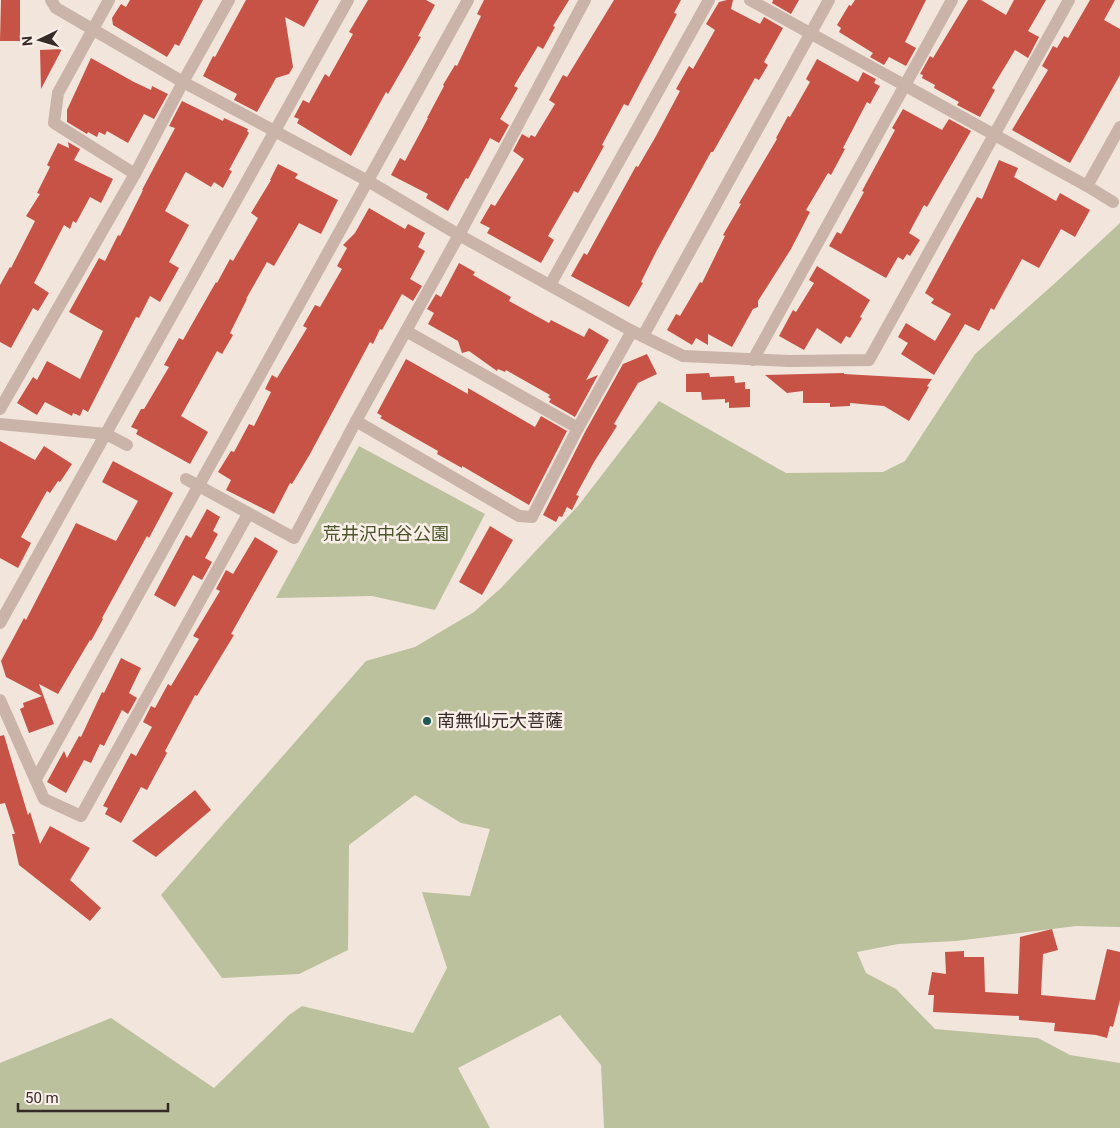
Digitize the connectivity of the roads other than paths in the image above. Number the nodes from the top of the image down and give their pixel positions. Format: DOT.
graph roads {
  1 [pos="51,0"];
  2 [pos="109,0"];
  3 [pos="229,0"];
  4 [pos="348,0"];
  5 [pos="468,0"];
  6 [pos="585,0"];
  7 [pos="709,0"];
  8 [pos="750,0"];
  9 [pos="829,0"];
  10 [pos="952,0"];
  11 [pos="1069,0"];
  12 [pos="93,29"];
  13 [pos="810,34"];
  14 [pos="183,82"];
  15 [pos="904,86"];
  16 [pos="1120,127"];
  17 [pos="275,131"];
  18 [pos="994,136"];
  19 [pos="135,174"];
  20 [pos="368,182"];
  21 [pos="1087,186"];
  22 [pos="1113,202"];
  23 [pos="459,235"];
  24 [pos="550,285"];
  25 [pos="406,331"];
  26 [pos="637,333"];
  27 [pos="753,360"];
  28 [pos="0,409"];
  29 [pos="356,421"];
  30 [pos="0,424"];
  31 [pos="578,428"];
  32 [pos="106,434"];
  33 [pos="127,446"];
  34 [pos="186,478"];
  35 [pos="199,486"];
  36 [pos="248,514"];
  37 [pos="1,617"];
  38 [pos="0,700"];
  39 [pos="36,779"];
  1 -- 12 [label="street"];
  2 -- 12 [label="street"];
  3 -- 14 [label="street"];
  4 -- 17 [label="street"];
  5 -- 20 [label="street"];
  6 -- 23 [label="street"];
  7 -- 24 [label="street"];
  8 -- 13 [label="street"];
  9 -- 13 [label="street"];
  10 -- 15 [label="street"];
  11 -- 18 [label="street"];
  12 -- 14 [label="street"];
  12 -- 19 [label="street"];
  13 -- 15 [label="street"];
  13 -- 26 [label="street"];
  14 -- 17 [label="street"];
  14 -- 19 [label="street"];
  15 -- 18 [label="street"];
  15 -- 27 [label="street"];
  16 -- 21 [label="street"];
  17 -- 20 [label="street"];
  17 -- 32 [label="street"];
  18 -- 21 [label="street"];
  18 -- 27 [label="street"];
  19 -- 28 [label="street"];
  20 -- 23 [label="street"];
  20 -- 35 [label="street"];
  21 -- 22 [label="street"];
  23 -- 24 [label="street"];
  23 -- 25 [label="street"];
  24 -- 26 [label="street"];
  25 -- 29 [label="street"];
  25 -- 31 [label="street"];
  26 -- 27 [label="street"];
  26 -- 31 [label="street"];
  29 -- 31 [label="street"];
  29 -- 36 [label="street"];
  30 -- 32 [label="street"];
  32 -- 33 [label="street"];
  32 -- 37 [label="street"];
  34 -- 35 [label="street"];
  35 -- 36 [label="street"];
  35 -- 39 [label="street"];
  36 -- 39 [label="street"];
  38 -- 39 [label="street"];
}
